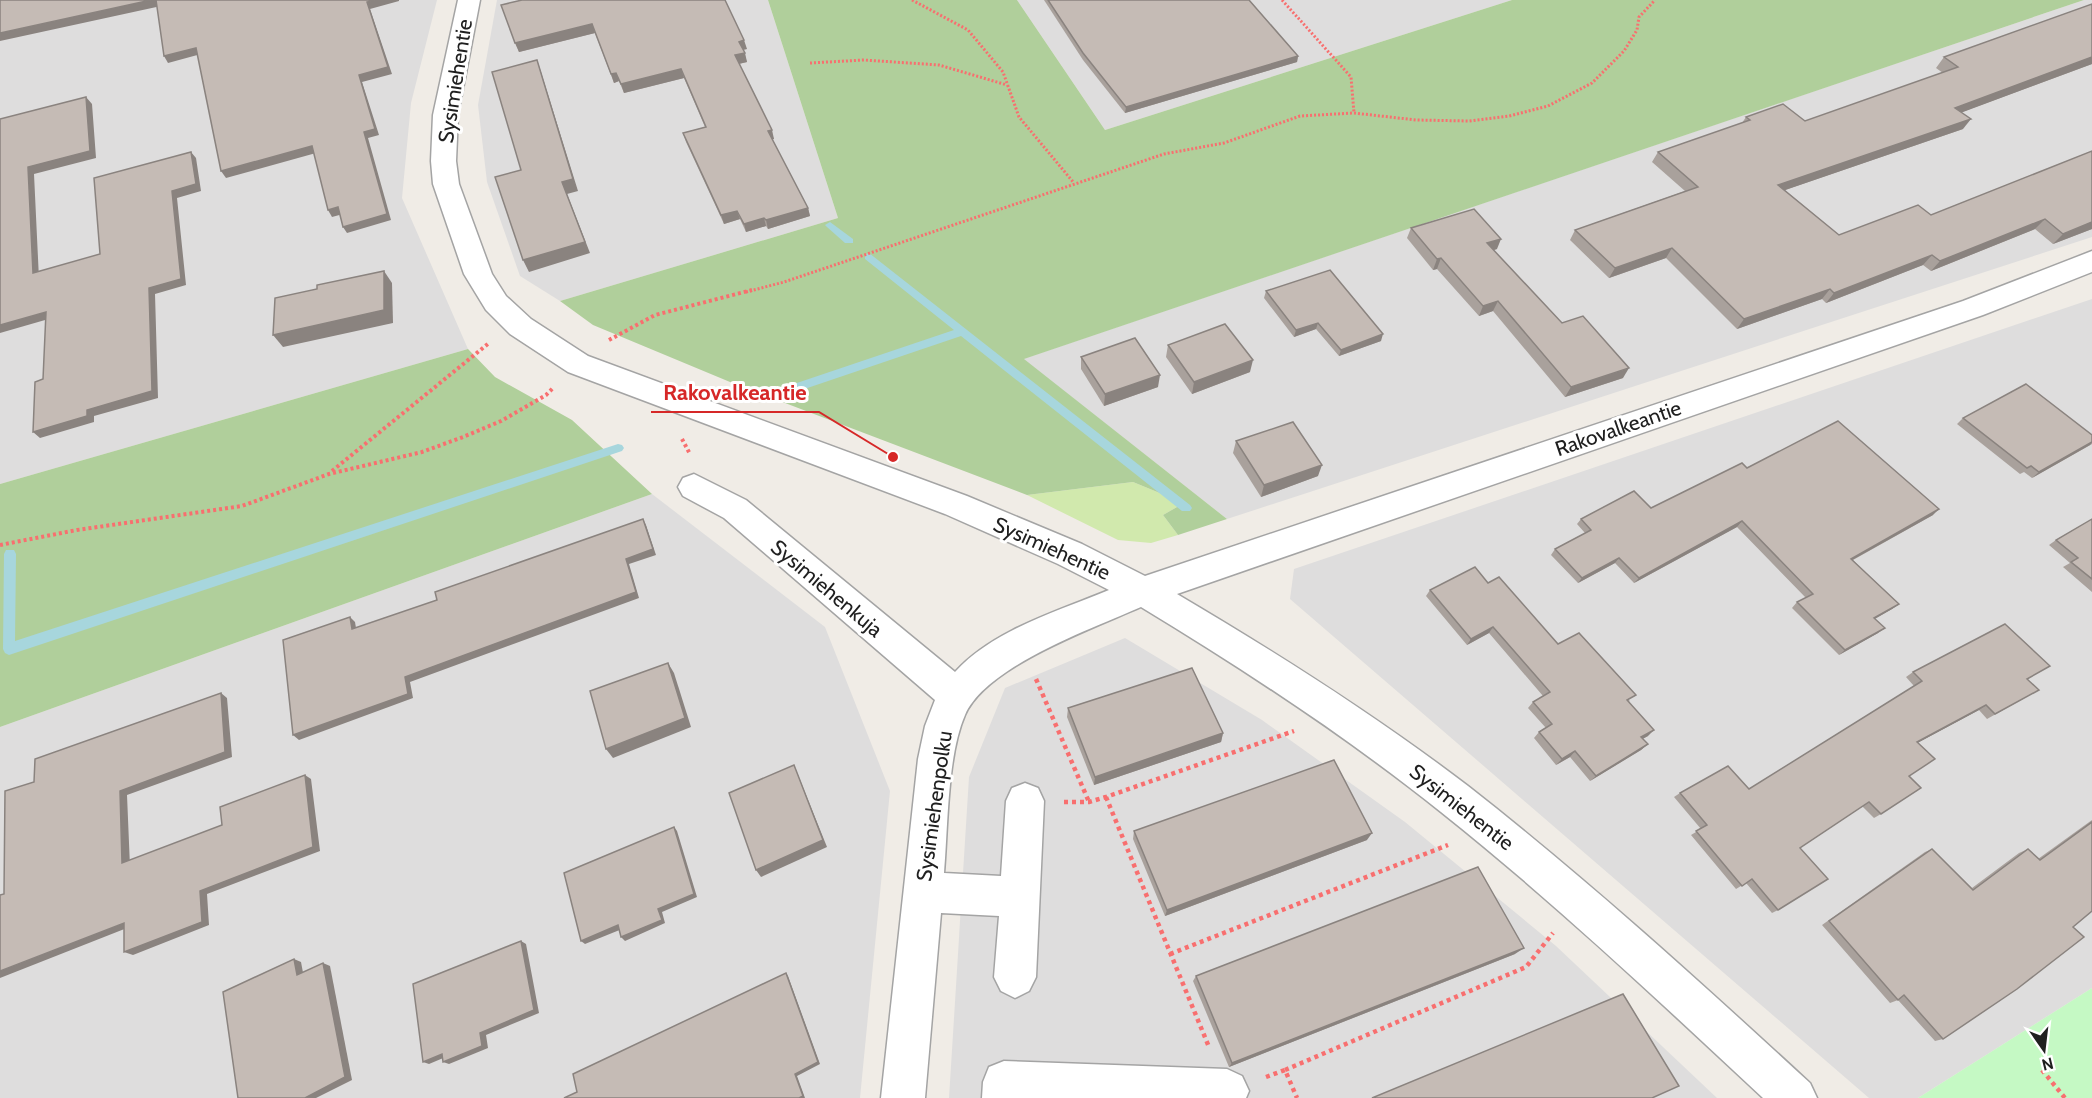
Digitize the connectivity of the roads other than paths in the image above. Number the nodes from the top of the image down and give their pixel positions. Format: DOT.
graph roads {
  1 [pos="469,0"];
  2 [pos="2092,261"];
  3 [pos="694,487"];
  4 [pos="1143,591"];
  5 [pos="956,695"];
  6 [pos="1025,801"];
  7 [pos="923,892"];
  8 [pos="1020,897"];
  9 [pos="1015,977"];
  10 [pos="1227,1090"];
  11 [pos="903,1098"];
  12 [pos="1004,1098"];
  13 [pos="1795,1098"];
  1 -- 4 [label="street, Sysimiehentie"];
  2 -- 4 [label="street, Rakovalkeantie"];
  3 -- 5 [label="street, Sysimiehenkuja"];
  4 -- 5 [label="street, Sysimiehenpolku"];
  4 -- 13 [label="street, Sysimiehentie"];
  5 -- 7 [label="street, Sysimiehenpolku"];
  6 -- 8 [label="street"];
  7 -- 8 [label="street"];
  7 -- 11 [label="street, Sysimiehenpolku"];
  8 -- 9 [label="street"];
  10 -- 12 [label="street"];
}
